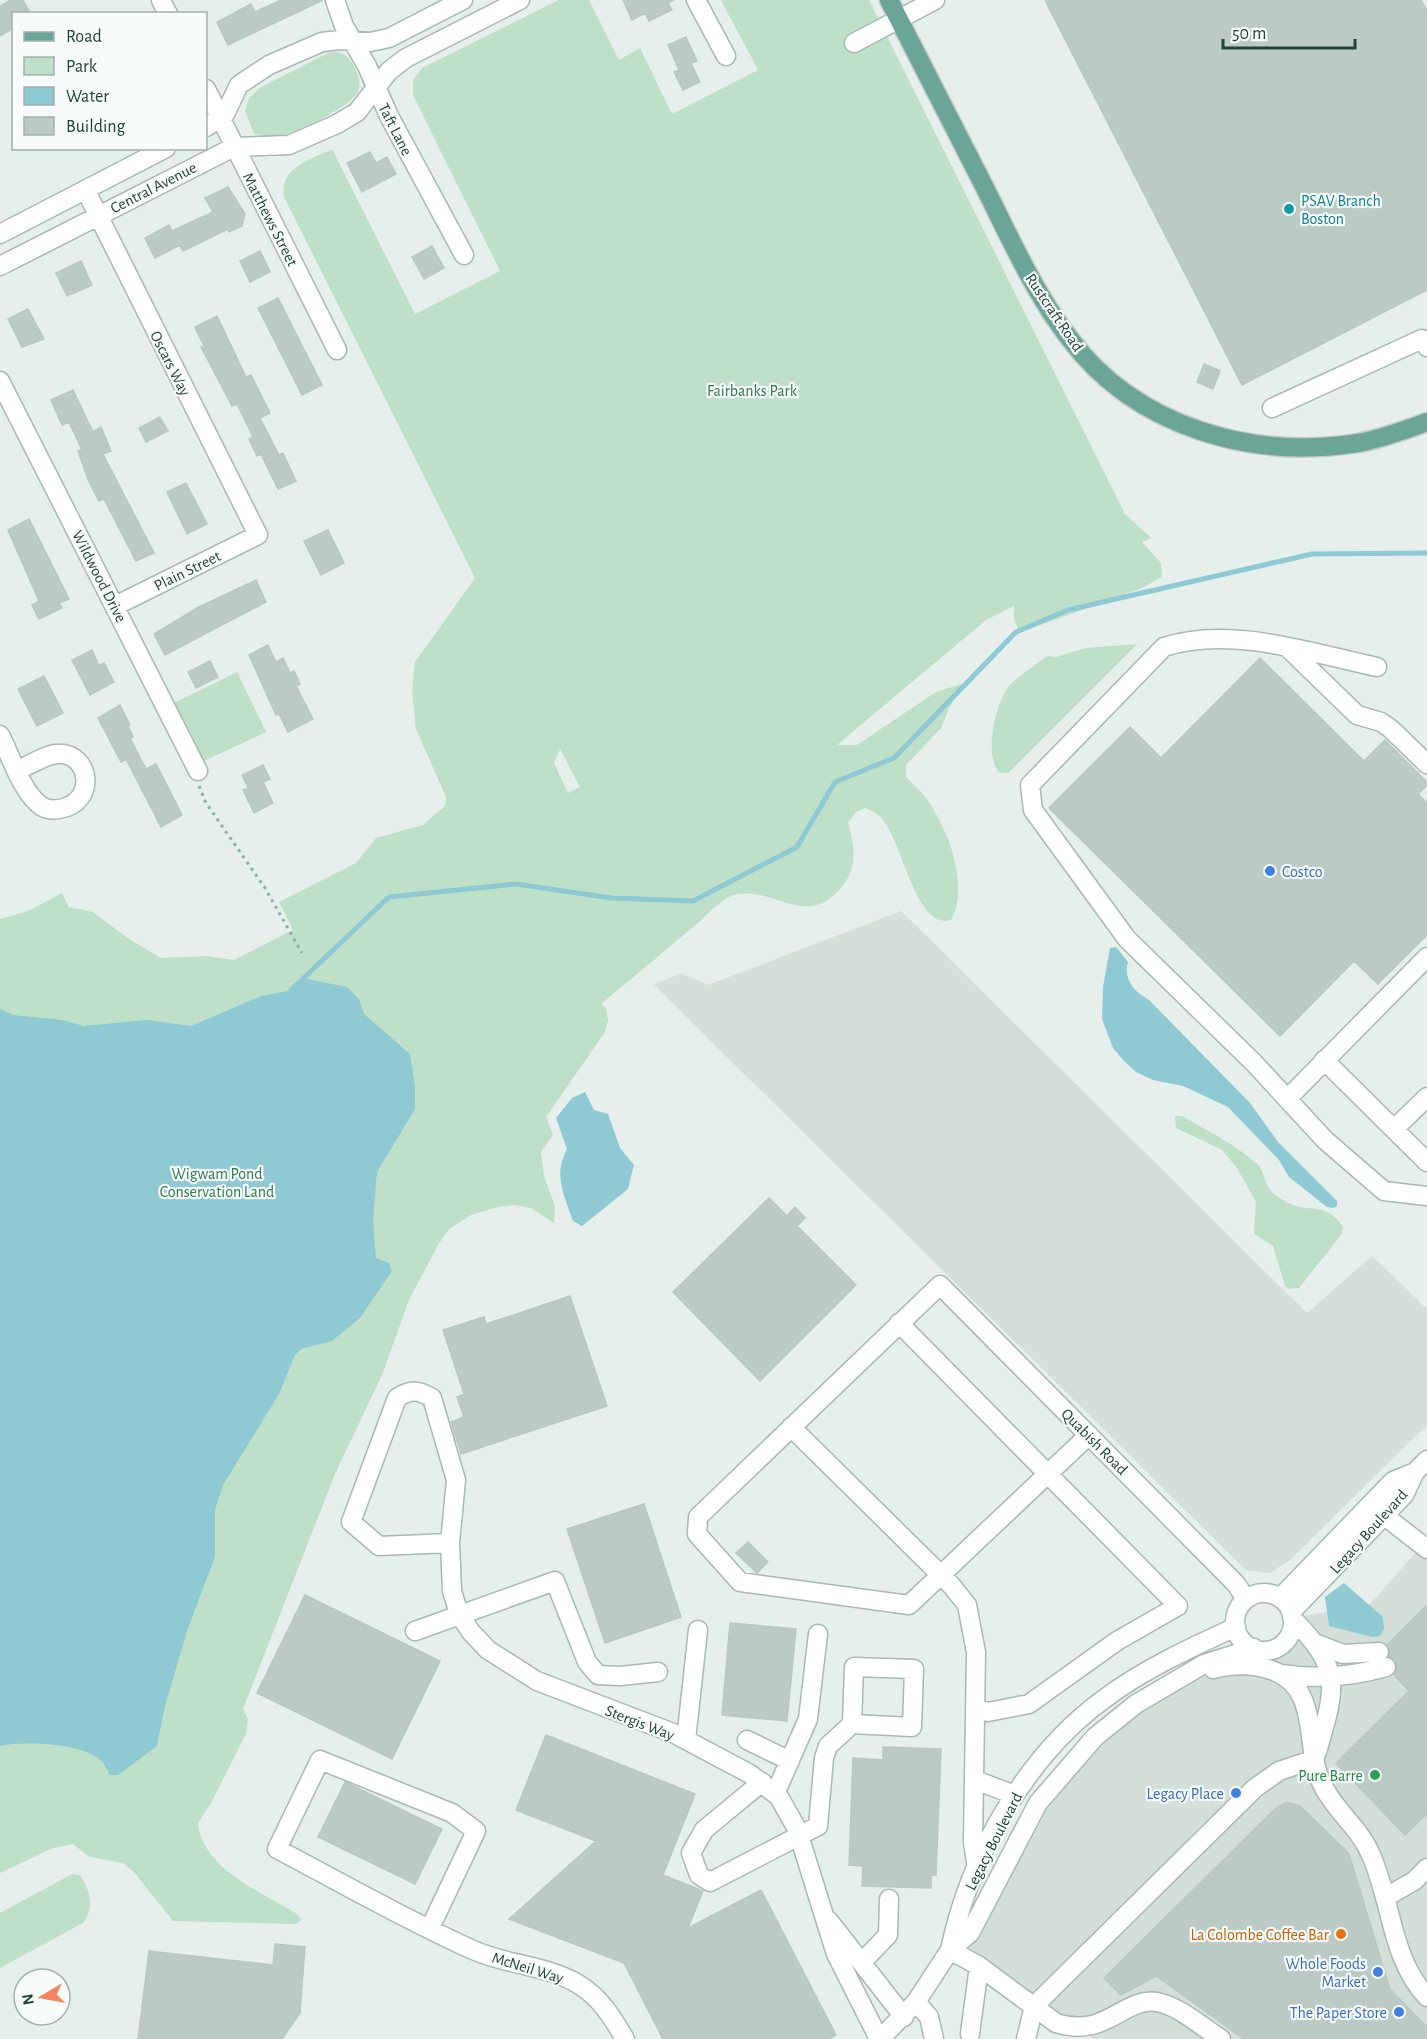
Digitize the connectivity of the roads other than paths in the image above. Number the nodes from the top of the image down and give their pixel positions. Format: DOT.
graph roads {
  1 [pos="335,0"];
  2 [pos="463,0"];
  3 [pos="520,0"];
  4 [pos="696,0"];
  5 [pos="889,0"];
  6 [pos="935,0"];
  7 [pos="899,19"];
  8 [pos="352,41"];
  9 [pos="854,43"];
  10 [pos="726,56"];
  11 [pos="376,88"];
  12 [pos="207,94"];
  13 [pos="213,123"];
  14 [pos="234,147"];
  15 [pos="162,150"];
  16 [pos="86,191"];
  17 [pos="97,215"];
  18 [pos="0,234"];
  19 [pos="464,255"];
  20 [pos="0,266"];
  21 [pos="1427,347"];
  22 [pos="337,350"];
  23 [pos="0,381"];
  24 [pos="1272,408"];
  25 [pos="1427,422"];
  26 [pos="258,535"];
  27 [pos="115,606"];
  28 [pos="1288,648"];
  29 [pos="1377,667"];
  30 [pos="0,735"];
  31 [pos="1427,764"];
  32 [pos="18,770"];
  33 [pos="198,771"];
  34 [pos="1427,957"];
  35 [pos="1324,1060"];
  36 [pos="1427,1097"];
  37 [pos="1287,1099"];
  38 [pos="1394,1129"];
  39 [pos="1425,1156"];
  40 [pos="1427,1196"];
  41 [pos="899,1323"];
  42 [pos="791,1427"];
  43 [pos="1089,1435"];
  44 [pos="1421,1466"];
  45 [pos="1047,1474"];
  46 [pos="1378,1510"];
  47 [pos="450,1543"];
  48 [pos="1427,1549"];
  49 [pos="940,1575"];
  50 [pos="1246,1599"];
  51 [pos="1288,1609"];
  52 [pos="459,1614"];
  53 [pos="1236,1627"];
  54 [pos="698,1630"];
  55 [pos="415,1631"];
  56 [pos="818,1634"];
  57 [pos="1317,1644"];
  58 [pos="1254,1648"];
  59 [pos="657,1671"];
  60 [pos="1281,1674"];
  61 [pos="598,1675"];
  62 [pos="1331,1677"];
  63 [pos="1180,1678"];
  64 [pos="592,1704"];
  65 [pos="976,1708"];
  66 [pos="852,1724"];
  67 [pos="686,1740"];
  68 [pos="747,1740"];
  69 [pos="1315,1759"];
  70 [pos="790,1761"];
  71 [pos="975,1780"];
  72 [pos="768,1788"];
  73 [pos="1015,1795"];
  74 [pos="799,1835"];
  75 [pos="1427,1868"];
  76 [pos="977,1869"];
  77 [pos="1386,1896"];
  78 [pos="889,1899"];
  79 [pos="824,1915"];
  80 [pos="430,1928"];
  81 [pos="950,1950"];
  82 [pos="863,1961"];
  83 [pos="978,1966"];
  84 [pos="1427,1997"];
  85 [pos="916,2002"];
  86 [pos="1034,2006"];
  87 [pos="904,2017"];
  88 [pos="970,2034"];
  89 [pos="1069,2034"];
  90 [pos="625,2039"];
  91 [pos="879,2039"];
  92 [pos="934,2039"];
  93 [pos="1026,2039"];
  94 [pos="1221,2039"];
  1 -- 8 [label="street, Taft Lane"];
  2 -- 8 [label="street"];
  3 -- 11 [label="street, Central Avenue"];
  4 -- 10 [label="street"];
  5 -- 7 [label="main road, Rustcraft Road"];
  6 -- 7 [label="street"];
  7 -- 9 [label="street"];
  7 -- 25 [label="main road, Rustcraft Road"];
  8 -- 11 [label="street, Taft Lane"];
  8 -- 13 [label="street"];
  11 -- 14 [label="street, Central Avenue"];
  11 -- 19 [label="street, Taft Lane"];
  12 -- 13 [label="street, Matthews Street"];
  13 -- 14 [label="street, Matthews Street"];
  14 -- 17 [label="street, Central Avenue"];
  14 -- 22 [label="street, Matthews Street"];
  15 -- 16 [label="street, Central Avenue"];
  16 -- 17 [label="street, Oscars Way"];
  16 -- 18 [label="street, Central Avenue"];
  17 -- 20 [label="street, Central Avenue"];
  17 -- 26 [label="street, Oscars Way"];
  21 -- 24 [label="street"];
  23 -- 27 [label="street, Wildwood Drive"];
  26 -- 27 [label="street, Plain Street"];
  27 -- 33 [label="street, Wildwood Drive"];
  28 -- 29 [label="street"];
  28 -- 31 [label="street"];
  28 -- 37 [label="street"];
  30 -- 32 [label="street"];
  32 -- 32 [label="street"];
  34 -- 35 [label="street"];
  35 -- 37 [label="street"];
  35 -- 38 [label="street"];
  36 -- 38 [label="street"];
  37 -- 40 [label="street"];
  38 -- 39 [label="street"];
  41 -- 42 [label="street"];
  41 -- 43 [label="street, Quabish Road"];
  41 -- 45 [label="street"];
  42 -- 49 [label="street"];
  42 -- 49 [label="street"];
  43 -- 45 [label="street"];
  43 -- 50 [label="street, Quabish Road"];
  44 -- 46 [label="street, Legacy Boulevard"];
  45 -- 49 [label="street"];
  45 -- 65 [label="street"];
  46 -- 48 [label="street"];
  46 -- 51 [label="street, Legacy Boulevard"];
  47 -- 47 [label="street, Stergis Way"];
  47 -- 52 [label="street, Stergis Way"];
  49 -- 65 [label="street"];
  50 -- 51 [label="street"];
  50 -- 53 [label="street"];
  51 -- 57 [label="street"];
  51 -- 58 [label="street"];
  52 -- 55 [label="street"];
  52 -- 61 [label="street"];
  52 -- 64 [label="street, Stergis Way"];
  53 -- 58 [label="street"];
  53 -- 73 [label="street, Legacy Boulevard"];
  54 -- 67 [label="street"];
  56 -- 70 [label="street"];
  57 -- 62 [label="street"];
  57 -- 62 [label="street"];
  58 -- 63 [label="street, Legacy Boulevard"];
  59 -- 61 [label="street"];
  60 -- 62 [label="street"];
  60 -- 63 [label="street"];
  60 -- 69 [label="street"];
  61 -- 64 [label="street"];
  62 -- 69 [label="street"];
  63 -- 81 [label="street, Legacy Boulevard"];
  64 -- 67 [label="street, Stergis Way"];
  65 -- 71 [label="street"];
  66 -- 66 [label="street"];
  66 -- 74 [label="street"];
  67 -- 72 [label="street, Stergis Way"];
  68 -- 70 [label="street"];
  69 -- 77 [label="street"];
  69 -- 86 [label="street"];
  70 -- 72 [label="street"];
  71 -- 73 [label="street"];
  71 -- 76 [label="street"];
  72 -- 74 [label="street, Stergis Way"];
  72 -- 74 [label="street"];
  73 -- 76 [label="street, Legacy Boulevard"];
  74 -- 79 [label="street, Stergis Way"];
  75 -- 77 [label="street"];
  76 -- 81 [label="street, Legacy Boulevard"];
  77 -- 84 [label="street"];
  78 -- 82 [label="street"];
  79 -- 82 [label="street, Stergis Way"];
  79 -- 91 [label="street, Stergis Way"];
  80 -- 80 [label="street, McNeil Way"];
  80 -- 90 [label="street, McNeil Way"];
  81 -- 83 [label="street"];
  81 -- 85 [label="street, Legacy Boulevard"];
  82 -- 87 [label="street, Stergis Way"];
  83 -- 86 [label="street"];
  83 -- 88 [label="street"];
  85 -- 87 [label="street, Legacy Boulevard"];
  85 -- 92 [label="street"];
  86 -- 89 [label="street"];
  86 -- 93 [label="street"];
  87 -- 91 [label="street, Legacy Boulevard"];
  89 -- 94 [label="street"];
}
